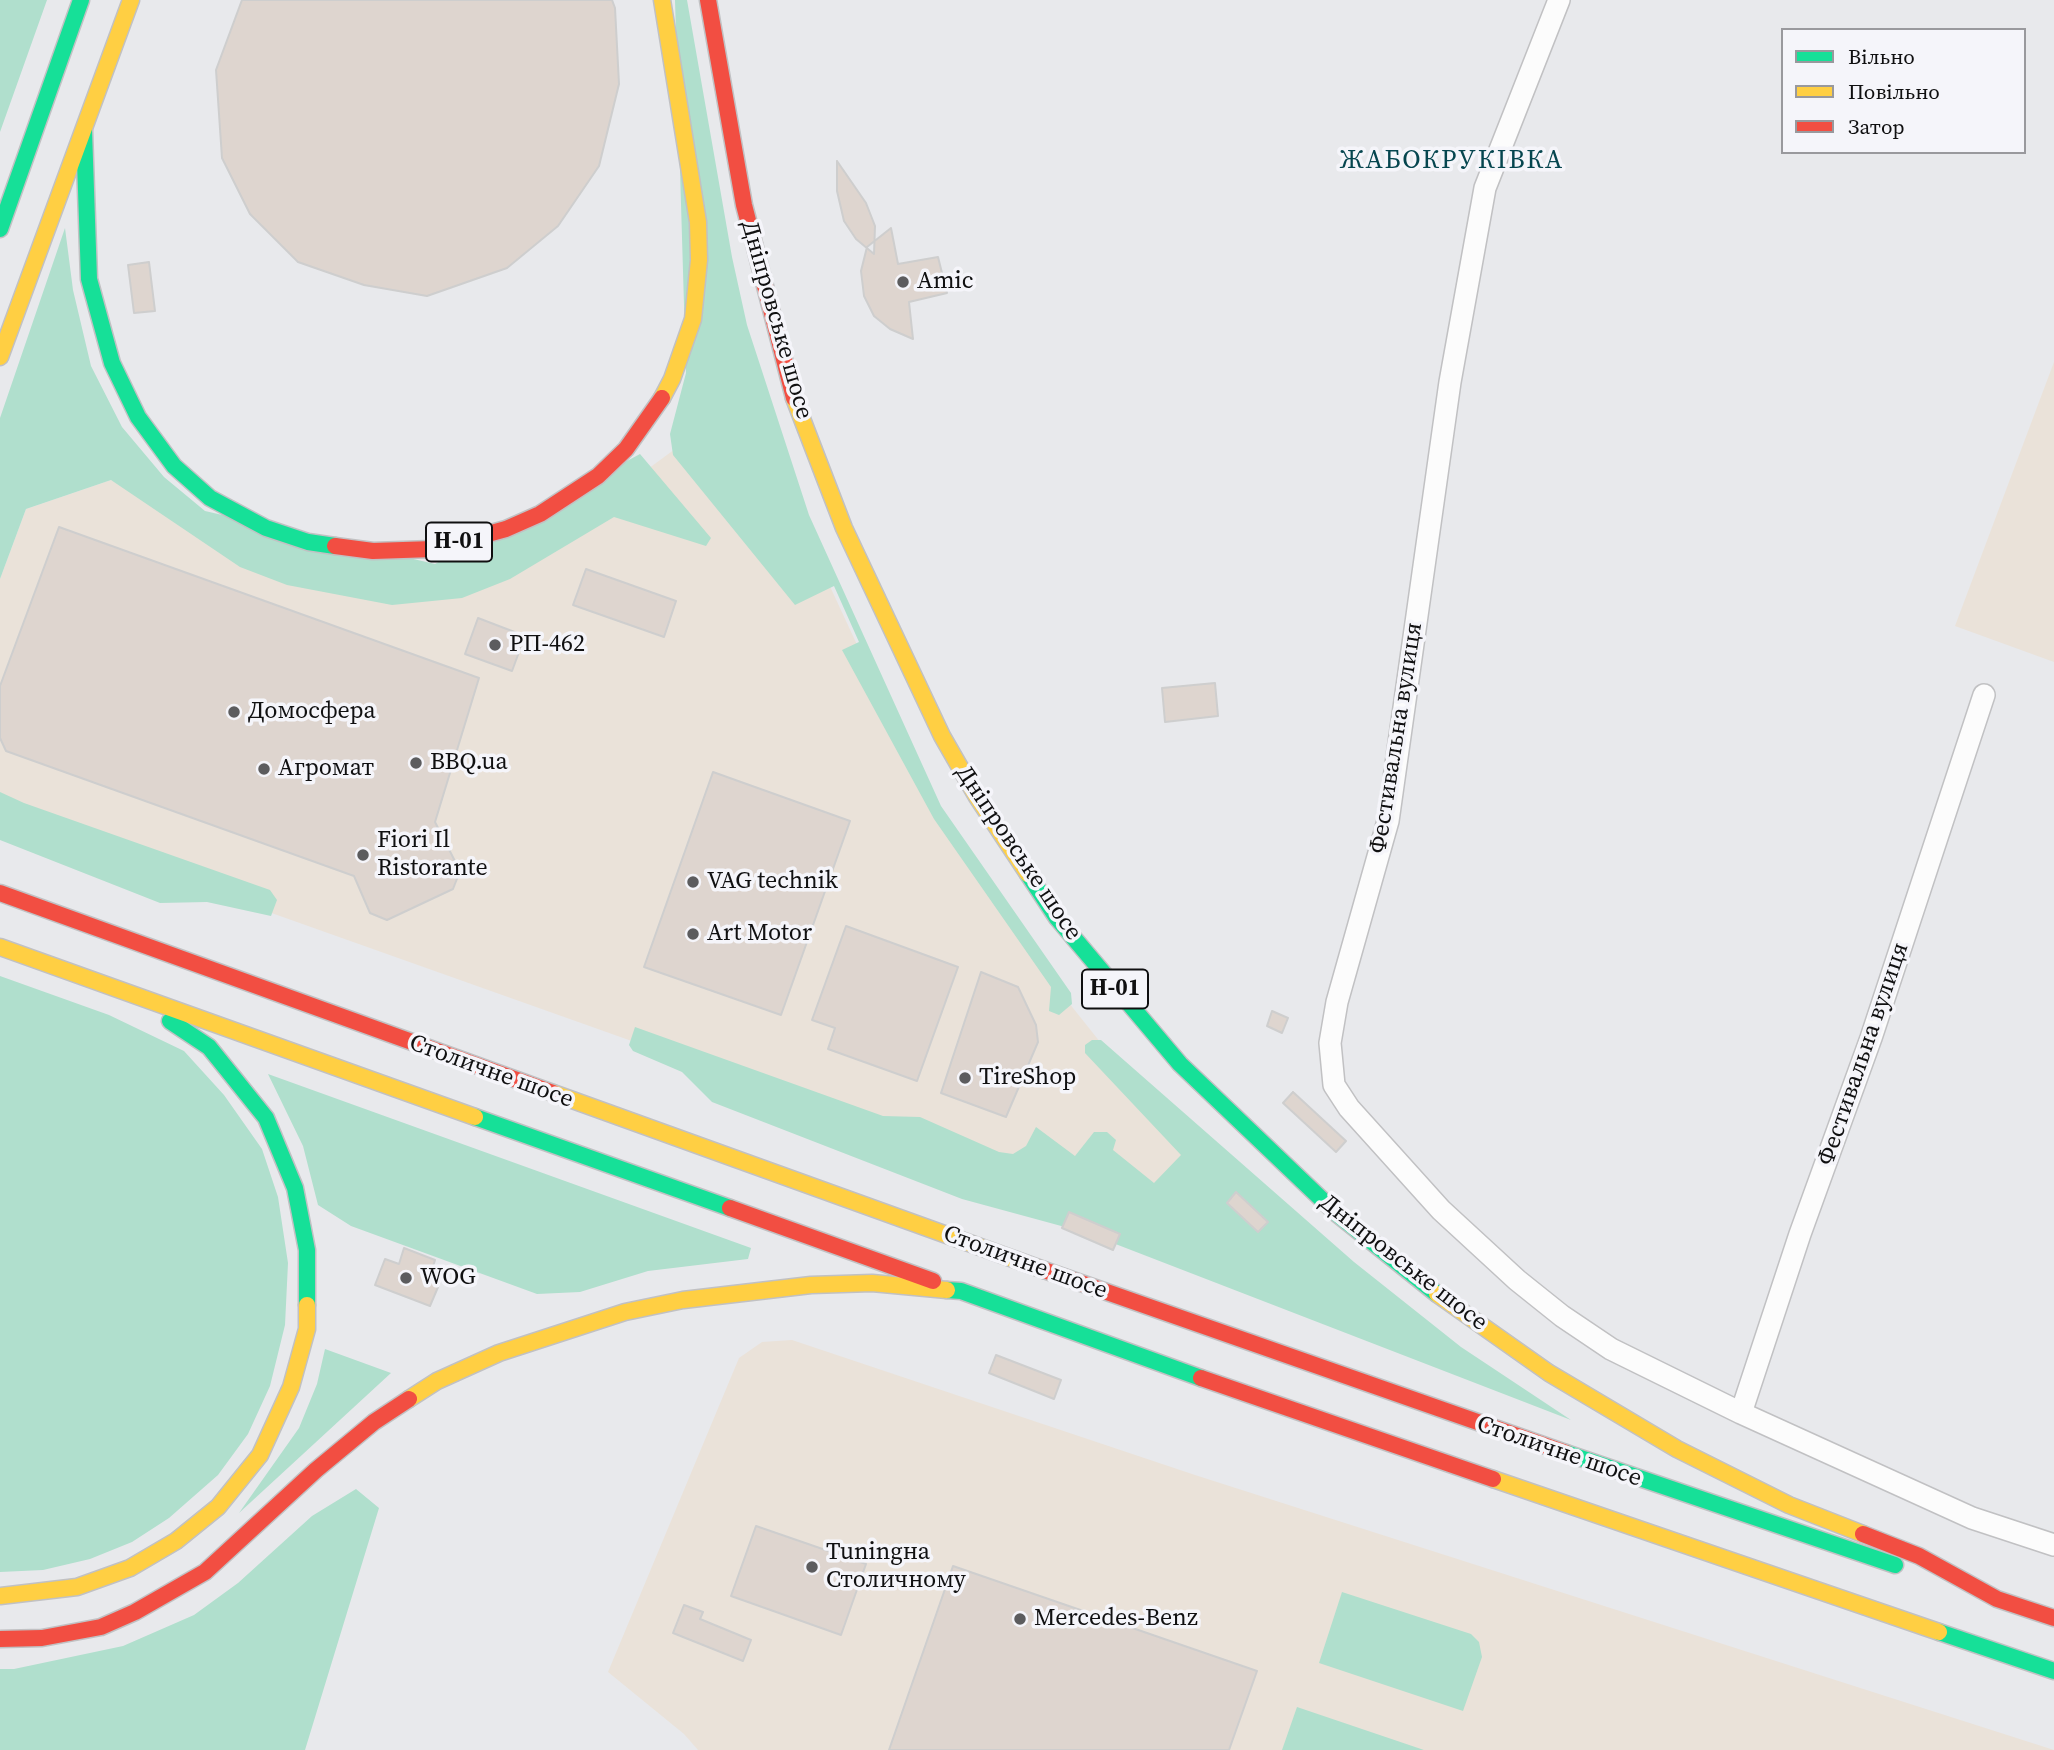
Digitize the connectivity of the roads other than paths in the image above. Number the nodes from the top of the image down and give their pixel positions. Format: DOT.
graph roads {
  1 [pos="81,0"];
  2 [pos="131,0"];
  3 [pos="662,0"];
  4 [pos="708,0"];
  5 [pos="1559,0"];
  6 [pos="84,131"];
  7 [pos="0,229"];
  8 [pos="0,357"];
  9 [pos="1984,695"];
  10 [pos="0,893"];
  11 [pos="0,947"];
  12 [pos="130,994"];
  13 [pos="961,1291"];
  14 [pos="1741,1413"];
  15 [pos="2054,1545"];
  16 [pos="0,1596"];
  17 [pos="1997,1599"];
  18 [pos="2054,1602"];
  19 [pos="2044,1615"];
  20 [pos="0,1639"];
  21 [pos="2054,1671"];
  1 -- 7 [label="main road"];
  2 -- 6 [label="main road"];
  3 -- 6 [label="main road, Дніпровське шосе / Н-01"];
  4 -- 17 [label="main road, Дніпровське шосе / Н-01"];
  5 -- 14 [label="street, Фестивальна вулиця"];
  6 -- 8 [label="main road"];
  9 -- 14 [label="street, Фестивальна вулиця"];
  10 -- 17 [label="main road, Столичне шосе"];
  11 -- 12 [label="main road, Столичне шосе"];
  12 -- 13 [label="main road, Столичне шосе"];
  12 -- 16 [label="main road"];
  13 -- 20 [label="main road"];
  13 -- 21 [label="main road, Столичне шосе"];
  14 -- 15 [label="street, Фестивальна вулиця"];
  17 -- 19 [label="main road, Столичне шосе"];
  18 -- 19 [label="street"];
}
